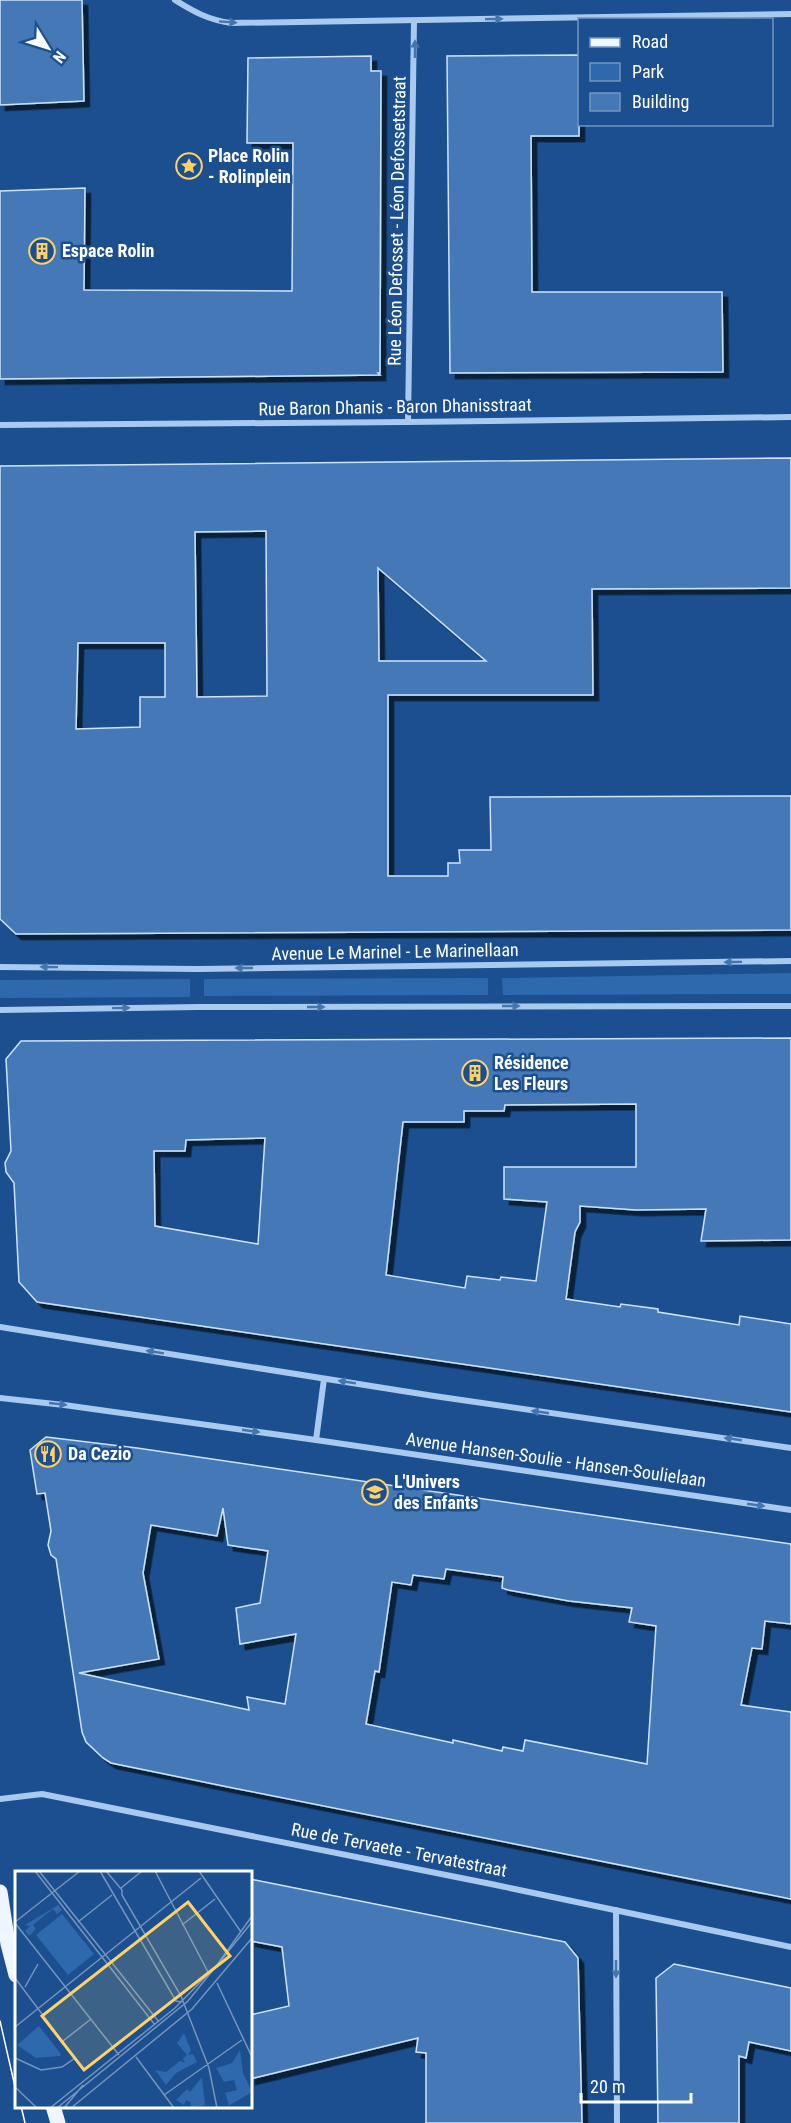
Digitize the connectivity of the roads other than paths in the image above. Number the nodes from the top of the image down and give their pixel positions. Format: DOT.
graph roads {
  1 [pos="176,0"];
  2 [pos="791,14"];
  3 [pos="578,18"];
  4 [pos="587,18"];
  5 [pos="414,21"];
  6 [pos="791,417"];
  7 [pos="408,422"];
  8 [pos="0,425"];
  9 [pos="791,961"];
  10 [pos="0,967"];
  11 [pos="791,1006"];
  12 [pos="0,1010"];
  13 [pos="0,1327"];
  14 [pos="324,1379"];
  15 [pos="0,1398"];
  16 [pos="316,1440"];
  17 [pos="791,1448"];
  18 [pos="791,1510"];
  19 [pos="0,1799"];
  20 [pos="0,1892"];
  21 [pos="616,1910"];
  22 [pos="791,1947"];
  23 [pos="15,1971"];
  24 [pos="54,2108"];
  25 [pos="58,2123"];
  26 [pos="617,2123"];
  1 -- 5 [label="street, one-way"];
  4 -- 2 [label="street, one-way"];
  5 -- 3 [label="street, one-way"];
  7 -- 5 [label="street, Rue Léon Defosset - Léon Defossetstraat, one-way"];
  6 -- 7 [label="street, Rue Baron Dhanis - Baron Dhanisstraat"];
  7 -- 8 [label="street, Rue Baron Dhanis - Baron Dhanisstraat"];
  9 -- 10 [label="street, Avenue Le Marinel - Le Marinellaan, one-way"];
  12 -- 11 [label="street, one-way"];
  14 -- 13 [label="street, one-way"];
  14 -- 16 [label="street"];
  17 -- 14 [label="street, one-way"];
  15 -- 16 [label="street, Avenue Hansen-Soulie - Hansen-Soulielaan, one-way"];
  16 -- 18 [label="street, Avenue Hansen-Soulie - Hansen-Soulielaan, one-way"];
  19 -- 21 [label="street, Rue de Tervaete - Tervatestraat"];
  20 -- 23 [label="main road"];
  21 -- 22 [label="street, Rue de Tervaete - Tervatestraat"];
  21 -- 26 [label="street, one-way"];
  24 -- 25 [label="main road"];
}
